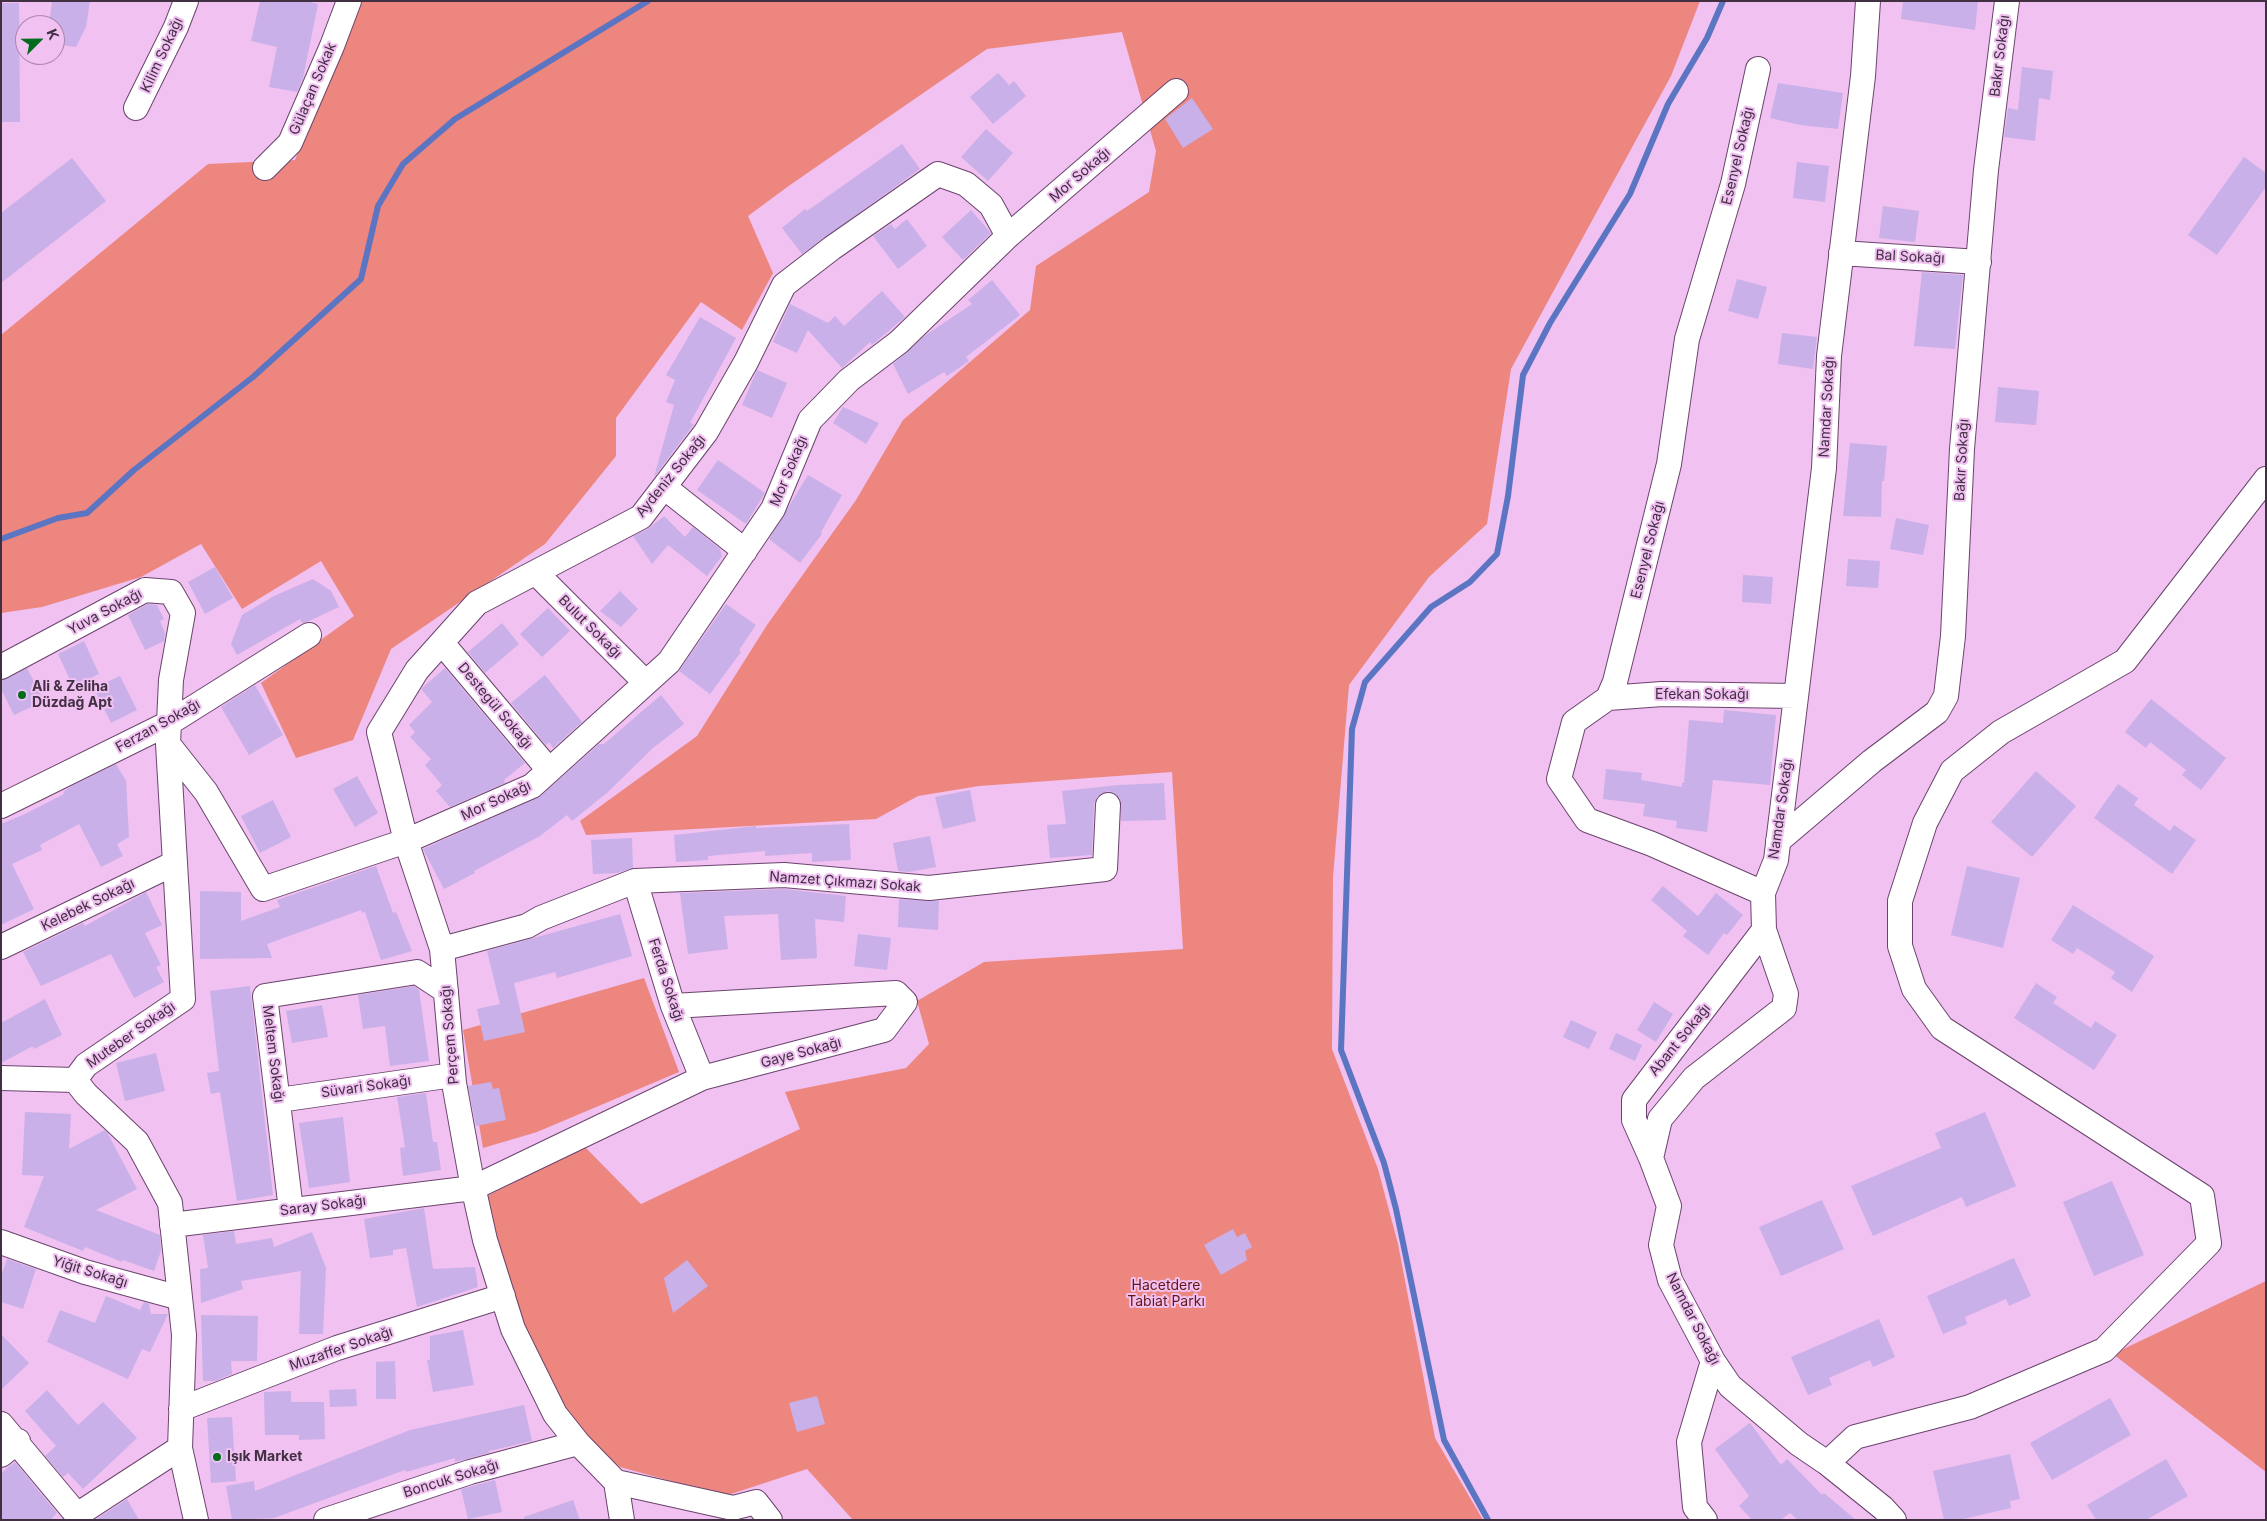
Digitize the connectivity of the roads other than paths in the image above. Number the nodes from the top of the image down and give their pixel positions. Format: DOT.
graph roads {
  1 [pos="186,1"];
  2 [pos="348,1"];
  3 [pos="1868,1"];
  4 [pos="2007,1"];
  5 [pos="1758,69"];
  6 [pos="1176,91"];
  7 [pos="136,108"];
  8 [pos="264,168"];
  9 [pos="1008,236"];
  10 [pos="1841,253"];
  11 [pos="1979,262"];
  12 [pos="2266,478"];
  13 [pos="664,487"];
  14 [pos="745,551"];
  15 [pos="536,573"];
  16 [pos="309,635"];
  17 [pos="442,643"];
  18 [pos="1,667"];
  19 [pos="645,682"];
  20 [pos="1796,696"];
  21 [pos="1608,698"];
  22 [pos="168,733"];
  23 [pos="549,770"];
  24 [pos="1108,805"];
  25 [pos="1,806"];
  26 [pos="406,841"];
  27 [pos="1778,842"];
  28 [pos="175,862"];
  29 [pos="635,880"];
  30 [pos="1763,893"];
  31 [pos="1764,930"];
  32 [pos="1,946"];
  33 [pos="442,950"];
  34 [pos="446,990"];
  35 [pos="673,1006"];
  36 [pos="453,1074"];
  37 [pos="1,1078"];
  38 [pos="702,1078"];
  39 [pos="75,1080"];
  40 [pos="279,1100"];
  41 [pos="1652,1158"];
  42 [pos="473,1188"];
  43 [pos="291,1210"];
  44 [pos="172,1225"];
  45 [pos="1,1242"];
  46 [pos="503,1296"];
  47 [pos="180,1298"];
  48 [pos="1714,1361"];
  49 [pos="181,1409"];
  50 [pos="1,1424"];
  51 [pos="578,1443"];
  52 [pos="10,1448"];
  53 [pos="180,1448"];
  54 [pos="1828,1463"];
  55 [pos="616,1482"];
  56 [pos="763,1511"];
  57 [pos="728,1514"];
  58 [pos="80,1517"];
  59 [pos="196,1520"];
  60 [pos="326,1520"];
  61 [pos="622,1520"];
  62 [pos="1705,1520"];
  63 [pos="1894,1520"];
  1 -- 7 [label="street, Kilim Sokağı"];
  2 -- 8 [label="street, Gülaçan Sokak"];
  3 -- 10 [label="street, Namdar Sokağı"];
  4 -- 11 [label="street, Bakır Sokağı"];
  5 -- 21 [label="street, Esenyel Sokağı"];
  6 -- 9 [label="street, Mor Sokağı"];
  9 -- 13 [label="street, Aydeniz Sokağı"];
  9 -- 14 [label="street, Mor Sokağı"];
  10 -- 11 [label="street, Bal Sokağı"];
  10 -- 20 [label="street, Namdar Sokağı"];
  11 -- 27 [label="street, Bakır Sokağı"];
  12 -- 54 [label="street"];
  13 -- 14 [label="street"];
  13 -- 15 [label="street, Aydeniz Sokağı"];
  14 -- 19 [label="street, Mor Sokağı"];
  15 -- 17 [label="street, Aydeniz Sokağı"];
  15 -- 19 [label="street, Bulut Sokağı"];
  16 -- 22 [label="street, Ferzan Sokağı"];
  17 -- 23 [label="street, Destegül Sokağı"];
  17 -- 26 [label="street, Aydeniz Sokağı"];
  18 -- 22 [label="street, Yuva Sokağı"];
  19 -- 23 [label="street, Mor Sokağı"];
  20 -- 21 [label="street, Efekan Sokağı"];
  20 -- 27 [label="street, Namdar Sokağı"];
  21 -- 30 [label="street"];
  22 -- 25 [label="street, Ferzan Sokağı"];
  22 -- 26 [label="street"];
  22 -- 28 [label="street, Muteber Sokağı"];
  23 -- 26 [label="street, Mor Sokağı"];
  24 -- 29 [label="street, Namzet Çıkmazı Sokak"];
  26 -- 33 [label="street, Perçem Sokağı"];
  27 -- 30 [label="street, Namdar Sokağı"];
  28 -- 32 [label="street, Kelebek Sokağı"];
  28 -- 39 [label="street, Muteber Sokağı"];
  29 -- 33 [label="street, Namzet Çıkmazı Sokak"];
  29 -- 35 [label="street, Ferda Sokağı"];
  30 -- 31 [label="street, Namdar Sokağı"];
  31 -- 41 [label="street, Abant Sokağı"];
  31 -- 41 [label="street, Namdar Sokağı"];
  33 -- 34 [label="street, Perçem Sokağı"];
  34 -- 36 [label="street, Perçem Sokağı"];
  34 -- 40 [label="street, Meltem Sokağı"];
  35 -- 38 [label="street, Ferda Sokağı"];
  35 -- 38 [label="street, Gaye Sokağı"];
  36 -- 40 [label="street, Süvari Sokağı"];
  36 -- 42 [label="street, Perçem Sokağı"];
  37 -- 39 [label="street"];
  38 -- 42 [label="street, Gaye Sokağı"];
  39 -- 44 [label="street, Muteber Sokağı"];
  40 -- 43 [label="street, Meltem Sokağı"];
  41 -- 48 [label="street, Namdar Sokağı"];
  42 -- 43 [label="street, Saray Sokağı"];
  42 -- 46 [label="street, Perçem Sokağı"];
  43 -- 44 [label="street, Saray Sokağı"];
  44 -- 47 [label="street, Muteber Sokağı"];
  45 -- 47 [label="street, Yiğit Sokağı"];
  46 -- 49 [label="street, Muzaffer Sokağı"];
  46 -- 51 [label="street, Perçem Sokağı"];
  47 -- 49 [label="street, Muteber Sokağı"];
  48 -- 54 [label="street, Namdar Sokağı"];
  48 -- 62 [label="street"];
  49 -- 53 [label="street, Muteber Sokağı"];
  50 -- 52 [label="street"];
  51 -- 55 [label="street, Perçem Sokağı"];
  51 -- 60 [label="street, Boncuk Sokağı"];
  52 -- 58 [label="street"];
  53 -- 58 [label="street"];
  53 -- 59 [label="street, Muteber Sokağı"];
  54 -- 63 [label="street, Namdar Sokağı"];
  55 -- 57 [label="street"];
  55 -- 61 [label="street"];
  56 -- 57 [label="street"];
}
